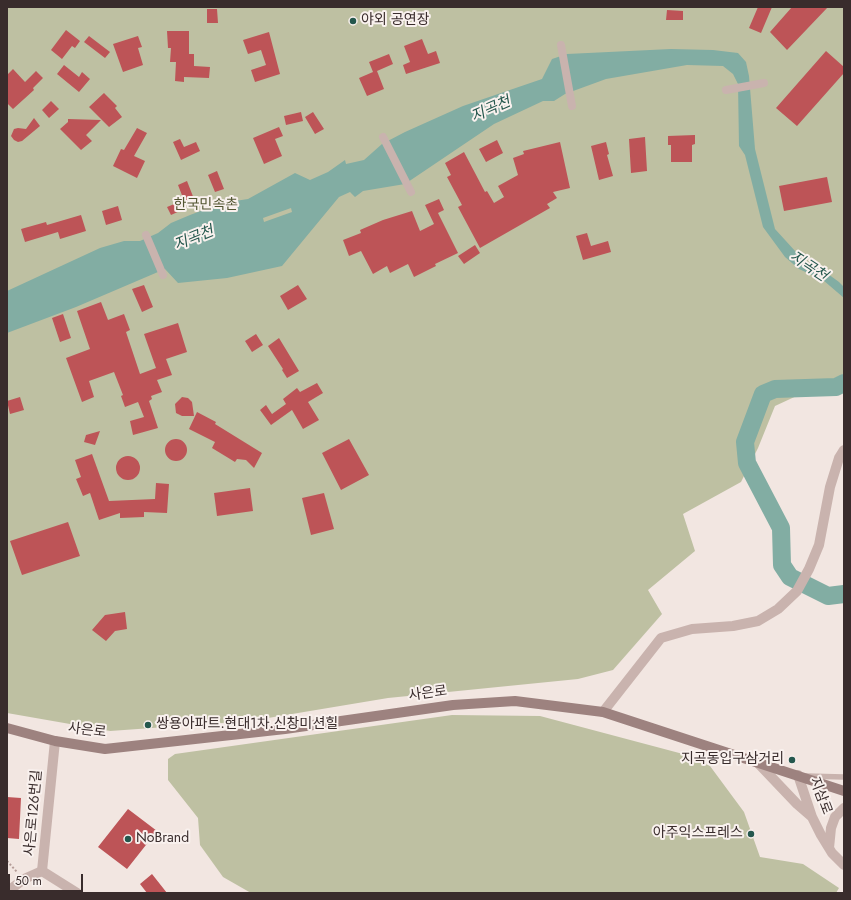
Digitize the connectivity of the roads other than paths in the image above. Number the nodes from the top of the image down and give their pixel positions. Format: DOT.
graph roads {
  1 [pos="561,45"];
  2 [pos="764,83"];
  3 [pos="726,90"];
  4 [pos="572,106"];
  5 [pos="383,137"];
  6 [pos="411,192"];
  7 [pos="146,235"];
  8 [pos="163,275"];
  9 [pos="844,450"];
  10 [pos="603,712"];
  11 [pos="7,728"];
  12 [pos="55,741"];
  13 [pos="758,763"];
  14 [pos="798,775"];
  15 [pos="844,777"];
  16 [pos="844,791"];
  17 [pos="844,808"];
  18 [pos="812,817"];
  19 [pos="829,848"];
  20 [pos="844,865"];
  21 [pos="42,871"];
  22 [pos="7,892"];
  23 [pos="77,893"];
  1 -- 4 [label="street"];
  2 -- 3 [label="street"];
  5 -- 6 [label="street"];
  7 -- 8 [label="street"];
  9 -- 10 [label="street"];
  10 -- 12 [label="main road, 사은로"];
  10 -- 13 [label="main road, 사은로"];
  11 -- 12 [label="main road, 사은로"];
  12 -- 21 [label="street, 사은로126번길"];
  13 -- 14 [label="main road, 사은로"];
  13 -- 18 [label="street"];
  14 -- 15 [label="lane"];
  14 -- 16 [label="main road, 사은로"];
  14 -- 18 [label="street, 지삼로"];
  17 -- 19 [label="street"];
  18 -- 19 [label="street, 지삼로"];
  19 -- 20 [label="street, 지삼로"];
  21 -- 22 [label="street"];
  21 -- 23 [label="street, 사은로126번길"];
}
